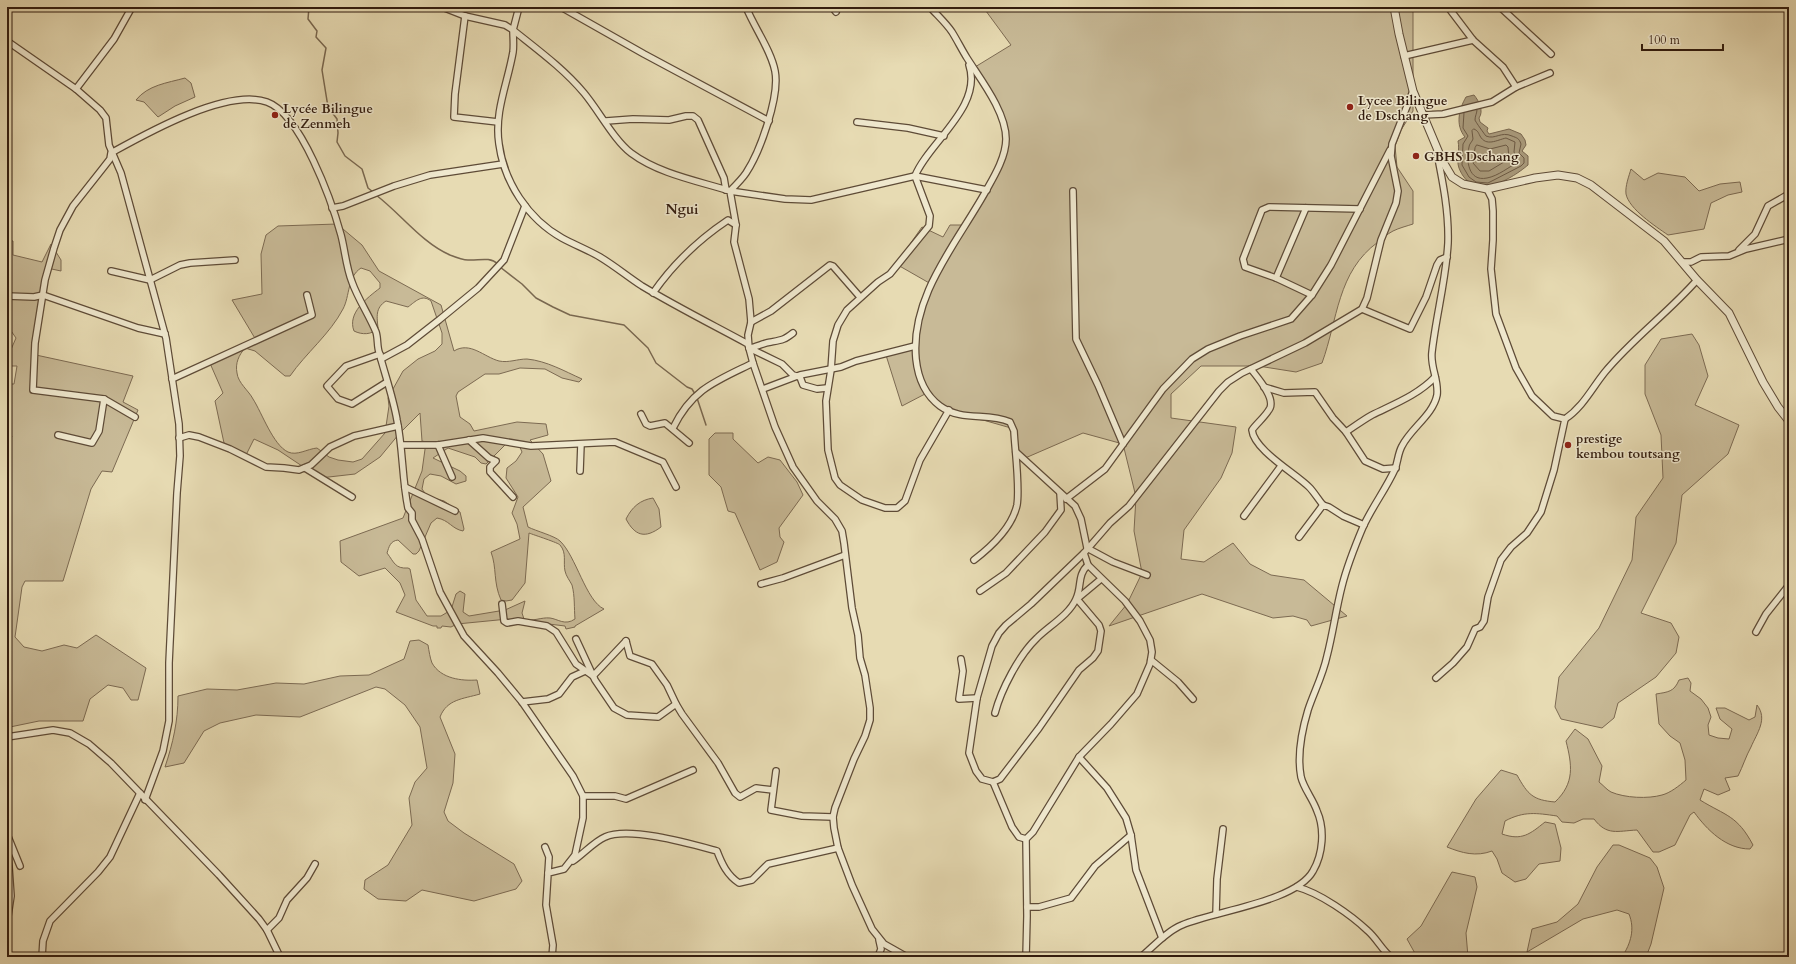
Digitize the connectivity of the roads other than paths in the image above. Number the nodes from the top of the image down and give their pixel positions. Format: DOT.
graph roads {
  1 [pos="132,7"];
  2 [pos="442,7"];
  3 [pos="519,7"];
  4 [pos="561,7"];
  5 [pos="746,7"];
  6 [pos="930,7"];
  7 [pos="1394,7"];
  8 [pos="1448,7"];
  9 [pos="1500,7"];
  10 [pos="465,16"];
  11 [pos="513,30"];
  12 [pos="7,40"];
  13 [pos="1473,40"];
  14 [pos="1551,54"];
  15 [pos="1404,56"];
  16 [pos="967,58"];
  17 [pos="1550,73"];
  18 [pos="1516,86"];
  19 [pos="76,89"];
  20 [pos="1413,91"];
  21 [pos="1423,115"];
  22 [pos="606,121"];
  23 [pos="769,121"];
  24 [pos="498,122"];
  25 [pos="857,122"];
  26 [pos="944,136"];
  27 [pos="1435,139"];
  28 [pos="1392,144"];
  29 [pos="112,153"];
  30 [pos="503,164"];
  31 [pos="915,176"];
  32 [pos="1487,189"];
  33 [pos="986,190"];
  34 [pos="1073,190"];
  35 [pos="728,191"];
  36 [pos="1789,194"];
  37 [pos="525,206"];
  38 [pos="332,208"];
  39 [pos="1306,208"];
  40 [pos="1360,209"];
  41 [pos="736,225"];
  42 [pos="1789,239"];
  43 [pos="1737,252"];
  44 [pos="1447,257"];
  45 [pos="235,260"];
  46 [pos="1682,262"];
  47 [pos="111,271"];
  48 [pos="1276,278"];
  49 [pos="150,280"];
  50 [pos="1696,280"];
  51 [pos="653,292"];
  52 [pos="43,295"];
  53 [pos="307,295"];
  54 [pos="7,296"];
  55 [pos="1312,296"];
  56 [pos="860,297"];
  57 [pos="1362,309"];
  58 [pos="751,322"];
  59 [pos="794,332"];
  60 [pos="165,334"];
  61 [pos="915,346"];
  62 [pos="749,348"];
  63 [pos="381,357"];
  64 [pos="753,363"];
  65 [pos="1251,369"];
  66 [pos="831,370"];
  67 [pos="796,376"];
  68 [pos="1435,377"];
  69 [pos="172,379"];
  70 [pos="387,382"];
  71 [pos="1264,387"];
  72 [pos="827,388"];
  73 [pos="763,389"];
  74 [pos="104,400"];
  75 [pos="949,410"];
  76 [pos="641,414"];
  77 [pos="135,417"];
  78 [pos="1565,419"];
  79 [pos="1789,421"];
  80 [pos="398,426"];
  81 [pos="673,428"];
  82 [pos="1346,432"];
  83 [pos="58,435"];
  84 [pos="179,438"];
  85 [pos="470,440"];
  86 [pos="689,443"];
  87 [pos="581,444"];
  88 [pos="1123,444"];
  89 [pos="401,445"];
  90 [pos="438,445"];
  91 [pos="1016,452"];
  92 [pos="1281,466"];
  93 [pos="305,468"];
  94 [pos="1396,468"];
  95 [pos="580,471"];
  96 [pos="452,477"];
  97 [pos="405,487"];
  98 [pos="676,487"];
  99 [pos="1060,492"];
  100 [pos="352,497"];
  101 [pos="513,497"];
  102 [pos="1066,499"];
  103 [pos="1323,505"];
  104 [pos="455,511"];
  105 [pos="1244,516"];
  106 [pos="1364,525"];
  107 [pos="1299,537"];
  108 [pos="1085,550"];
  109 [pos="845,555"];
  110 [pos="974,560"];
  111 [pos="1088,565"];
  112 [pos="1147,575"];
  113 [pos="1101,579"];
  114 [pos="761,584"];
  115 [pos="1789,585"];
  116 [pos="980,591"];
  117 [pos="1077,599"];
  118 [pos="502,604"];
  119 [pos="1756,632"];
  120 [pos="576,639"];
  121 [pos="961,659"];
  122 [pos="1151,660"];
  123 [pos="585,671"];
  124 [pos="593,676"];
  125 [pos="1436,678"];
  126 [pos="977,698"];
  127 [pos="1193,699"];
  128 [pos="522,702"];
  129 [pos="676,704"];
  130 [pos="995,713"];
  131 [pos="7,737"];
  132 [pos="1079,757"];
  133 [pos="693,770"];
  134 [pos="776,772"];
  135 [pos="993,782"];
  136 [pos="773,790"];
  137 [pos="140,793"];
  138 [pos="582,796"];
  139 [pos="145,800"];
  140 [pos="833,817"];
  141 [pos="1223,829"];
  142 [pos="7,834"];
  143 [pos="1132,835"];
  144 [pos="7,838"];
  145 [pos="1026,839"];
  146 [pos="545,847"];
  147 [pos="838,848"];
  148 [pos="315,864"];
  149 [pos="570,864"];
  150 [pos="20,866"];
  151 [pos="548,872"];
  152 [pos="1306,881"];
  153 [pos="1297,887"];
  154 [pos="1307,890"];
  155 [pos="1027,907"];
  156 [pos="1216,914"];
  157 [pos="8,916"];
  158 [pos="267,930"];
  159 [pos="1162,938"];
  160 [pos="878,939"];
  161 [pos="42,957"];
  162 [pos="280,957"];
  163 [pos="552,957"];
  164 [pos="878,957"];
  165 [pos="907,957"];
  166 [pos="1026,957"];
  167 [pos="1141,957"];
  168 [pos="1391,957"];
  1 -- 19 [label="street"];
  2 -- 10 [label="street"];
  3 -- 11 [label="street"];
  4 -- 23 [label="street"];
  5 -- 23 [label="street"];
  6 -- 16 [label="street"];
  7 -- 15 [label="street"];
  8 -- 13 [label="street"];
  9 -- 14 [label="street"];
  10 -- 11 [label="street"];
  10 -- 24 [label="street"];
  11 -- 22 [label="street"];
  11 -- 24 [label="street"];
  12 -- 19 [label="street"];
  13 -- 15 [label="street"];
  13 -- 18 [label="street"];
  15 -- 20 [label="street"];
  16 -- 26 [label="street"];
  16 -- 33 [label="street"];
  17 -- 18 [label="street"];
  18 -- 21 [label="street"];
  19 -- 29 [label="street"];
  20 -- 21 [label="street"];
  20 -- 28 [label="street"];
  21 -- 27 [label="street"];
  22 -- 35 [label="street"];
  22 -- 35 [label="street"];
  23 -- 35 [label="street"];
  24 -- 30 [label="street"];
  25 -- 26 [label="street"];
  26 -- 31 [label="street"];
  27 -- 32 [label="street"];
  27 -- 44 [label="street"];
  28 -- 40 [label="street"];
  28 -- 57 [label="street"];
  29 -- 38 [label="street"];
  29 -- 49 [label="street"];
  29 -- 52 [label="street"];
  30 -- 37 [label="street"];
  30 -- 38 [label="street"];
  31 -- 33 [label="street"];
  31 -- 35 [label="street"];
  31 -- 56 [label="street"];
  32 -- 46 [label="street"];
  32 -- 78 [label="street"];
  33 -- 61 [label="street"];
  34 -- 88 [label="street"];
  35 -- 41 [label="street"];
  36 -- 43 [label="street"];
  37 -- 51 [label="street"];
  37 -- 63 [label="street"];
  38 -- 63 [label="street"];
  39 -- 40 [label="street"];
  39 -- 48 [label="street"];
  39 -- 48 [label="street"];
  40 -- 55 [label="street"];
  41 -- 51 [label="street"];
  41 -- 58 [label="street"];
  42 -- 43 [label="street"];
  43 -- 46 [label="street"];
  44 -- 57 [label="street"];
  44 -- 68 [label="street"];
  45 -- 49 [label="street"];
  46 -- 50 [label="street"];
  47 -- 49 [label="street"];
  48 -- 55 [label="street"];
  49 -- 60 [label="street"];
  50 -- 78 [label="street"];
  50 -- 79 [label="street"];
  51 -- 62 [label="street"];
  52 -- 54 [label="street"];
  52 -- 60 [label="street"];
  52 -- 74 [label="street"];
  53 -- 69 [label="street"];
  55 -- 88 [label="street"];
  56 -- 58 [label="street"];
  56 -- 66 [label="street"];
  57 -- 65 [label="street"];
  58 -- 62 [label="street"];
  59 -- 62 [label="street"];
  60 -- 69 [label="street"];
  61 -- 66 [label="street"];
  61 -- 75 [label="street"];
  62 -- 64 [label="street"];
  62 -- 67 [label="street"];
  63 -- 70 [label="street"];
  63 -- 70 [label="street"];
  64 -- 73 [label="street"];
  64 -- 81 [label="street"];
  65 -- 71 [label="street"];
  65 -- 108 [label="street"];
  66 -- 67 [label="street"];
  66 -- 72 [label="street"];
  67 -- 72 [label="street"];
  67 -- 73 [label="street"];
  68 -- 82 [label="street"];
  68 -- 94 [label="street"];
  69 -- 84 [label="street"];
  70 -- 80 [label="street"];
  71 -- 82 [label="street"];
  71 -- 92 [label="street"];
  72 -- 75 [label="street"];
  73 -- 109 [label="street"];
  74 -- 77 [label="street"];
  74 -- 83 [label="street"];
  75 -- 91 [label="street"];
  76 -- 81 [label="street"];
  78 -- 125 [label="street"];
  80 -- 89 [label="street"];
  80 -- 93 [label="street"];
  81 -- 86 [label="street"];
  82 -- 94 [label="street"];
  84 -- 93 [label="street"];
  84 -- 139 [label="street"];
  85 -- 87 [label="street"];
  85 -- 90 [label="street"];
  85 -- 101 [label="street"];
  87 -- 95 [label="street"];
  87 -- 98 [label="street"];
  88 -- 102 [label="street"];
  89 -- 90 [label="street"];
  89 -- 97 [label="street"];
  90 -- 96 [label="street"];
  91 -- 99 [label="street"];
  91 -- 110 [label="street"];
  92 -- 103 [label="street"];
  92 -- 105 [label="street"];
  93 -- 100 [label="street"];
  94 -- 106 [label="street"];
  97 -- 104 [label="street"];
  97 -- 128 [label="street"];
  99 -- 102 [label="street"];
  99 -- 116 [label="street"];
  102 -- 108 [label="street"];
  103 -- 106 [label="street"];
  103 -- 107 [label="street"];
  106 -- 152 [label="street"];
  108 -- 111 [label="street"];
  108 -- 112 [label="street"];
  108 -- 126 [label="street"];
  109 -- 114 [label="street"];
  109 -- 140 [label="street"];
  111 -- 113 [label="street"];
  111 -- 117 [label="street"];
  113 -- 117 [label="street"];
  113 -- 122 [label="street"];
  115 -- 119 [label="street"];
  117 -- 130 [label="street"];
  117 -- 135 [label="street"];
  118 -- 123 [label="street"];
  120 -- 124 [label="street"];
  121 -- 126 [label="street"];
  122 -- 127 [label="street"];
  122 -- 132 [label="street"];
  123 -- 124 [label="street"];
  123 -- 128 [label="street"];
  124 -- 129 [label="street"];
  124 -- 129 [label="street"];
  126 -- 135 [label="street"];
  128 -- 138 [label="street"];
  129 -- 136 [label="street"];
  131 -- 137 [label="street"];
  132 -- 143 [label="street"];
  132 -- 145 [label="street"];
  133 -- 138 [label="street"];
  134 -- 136 [label="street"];
  135 -- 145 [label="street"];
  136 -- 140 [label="street"];
  137 -- 139 [label="street"];
  137 -- 161 [label="street"];
  138 -- 149 [label="street"];
  139 -- 158 [label="street"];
  140 -- 147 [label="street"];
  141 -- 156 [label="street"];
  142 -- 150 [label="street"];
  143 -- 155 [label="street"];
  143 -- 159 [label="street"];
  144 -- 157 [label="street"];
  145 -- 155 [label="street"];
  146 -- 151 [label="street"];
  147 -- 149 [label="street"];
  147 -- 160 [label="street"];
  148 -- 158 [label="street"];
  149 -- 151 [label="street"];
  151 -- 163 [label="street"];
  152 -- 153 [label="street"];
  152 -- 154 [label="street"];
  153 -- 154 [label="street"];
  153 -- 156 [label="street"];
  154 -- 168 [label="street"];
  155 -- 166 [label="street"];
  156 -- 159 [label="street"];
  158 -- 162 [label="street"];
  159 -- 167 [label="street"];
  160 -- 164 [label="street"];
  160 -- 165 [label="street"];
}
